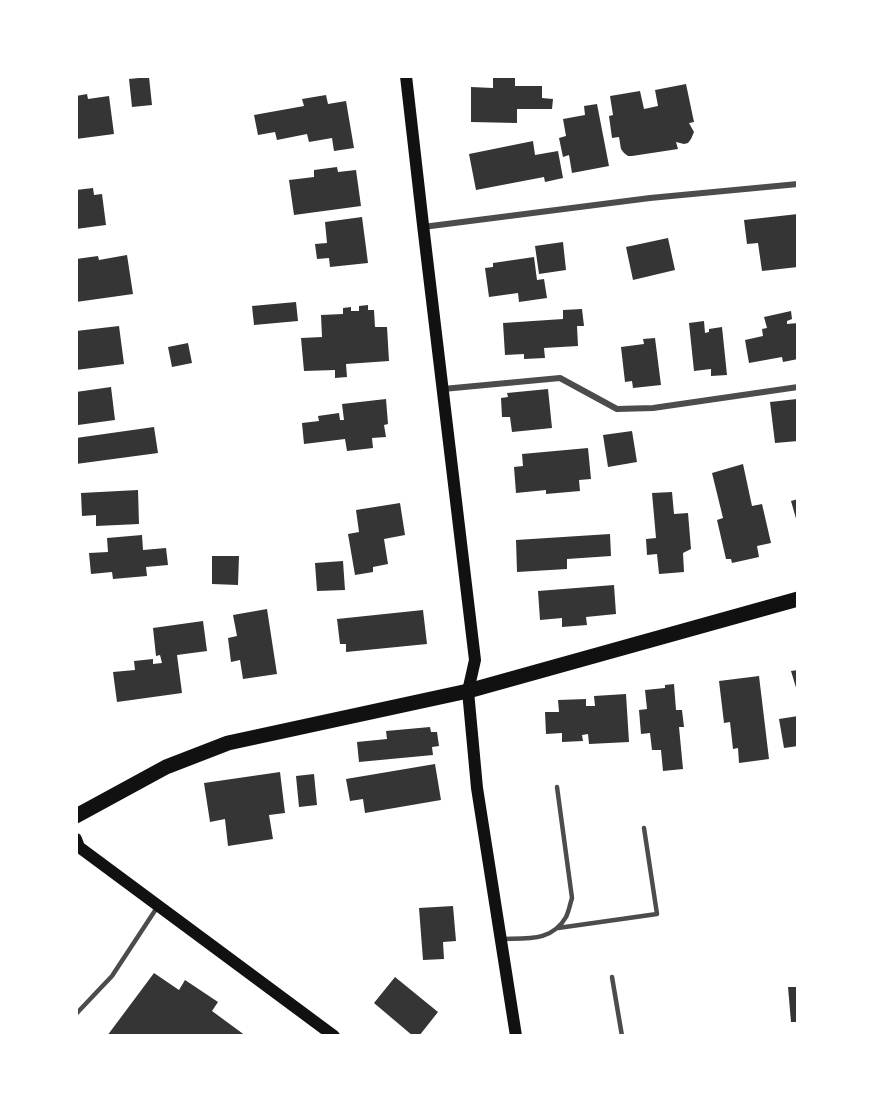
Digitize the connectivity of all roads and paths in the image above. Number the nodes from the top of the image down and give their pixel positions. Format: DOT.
graph roads {
  1 [pos="406,76"];
  2 [pos="798,184"];
  3 [pos="423,227"];
  4 [pos="798,387"];
  5 [pos="443,389"];
  6 [pos="798,599"];
  7 [pos="468,691"];
  8 [pos="557,787"];
  9 [pos="76,816"];
  10 [pos="644,828"];
  11 [pos="76,839"];
  12 [pos="158,906"];
  13 [pos="558,928"];
  14 [pos="501,939"];
  15 [pos="612,977"];
  16 [pos="76,1014"];
  17 [pos="334,1035"];
  18 [pos="516,1035"];
  19 [pos="622,1035"];
  1 -- 3 [label="main road"];
  2 -- 3 [label="street"];
  3 -- 5 [label="main road"];
  4 -- 5 [label="street"];
  5 -- 7 [label="main road"];
  6 -- 7 [label="main road"];
  7 -- 9 [label="main road"];
  7 -- 14 [label="main road"];
  8 -- 13 [label="lane"];
  10 -- 13 [label="lane"];
  11 -- 12 [label="main road"];
  12 -- 16 [label="lane"];
  12 -- 17 [label="main road"];
  13 -- 14 [label="lane"];
  14 -- 18 [label="main road"];
  15 -- 19 [label="lane"];
}
